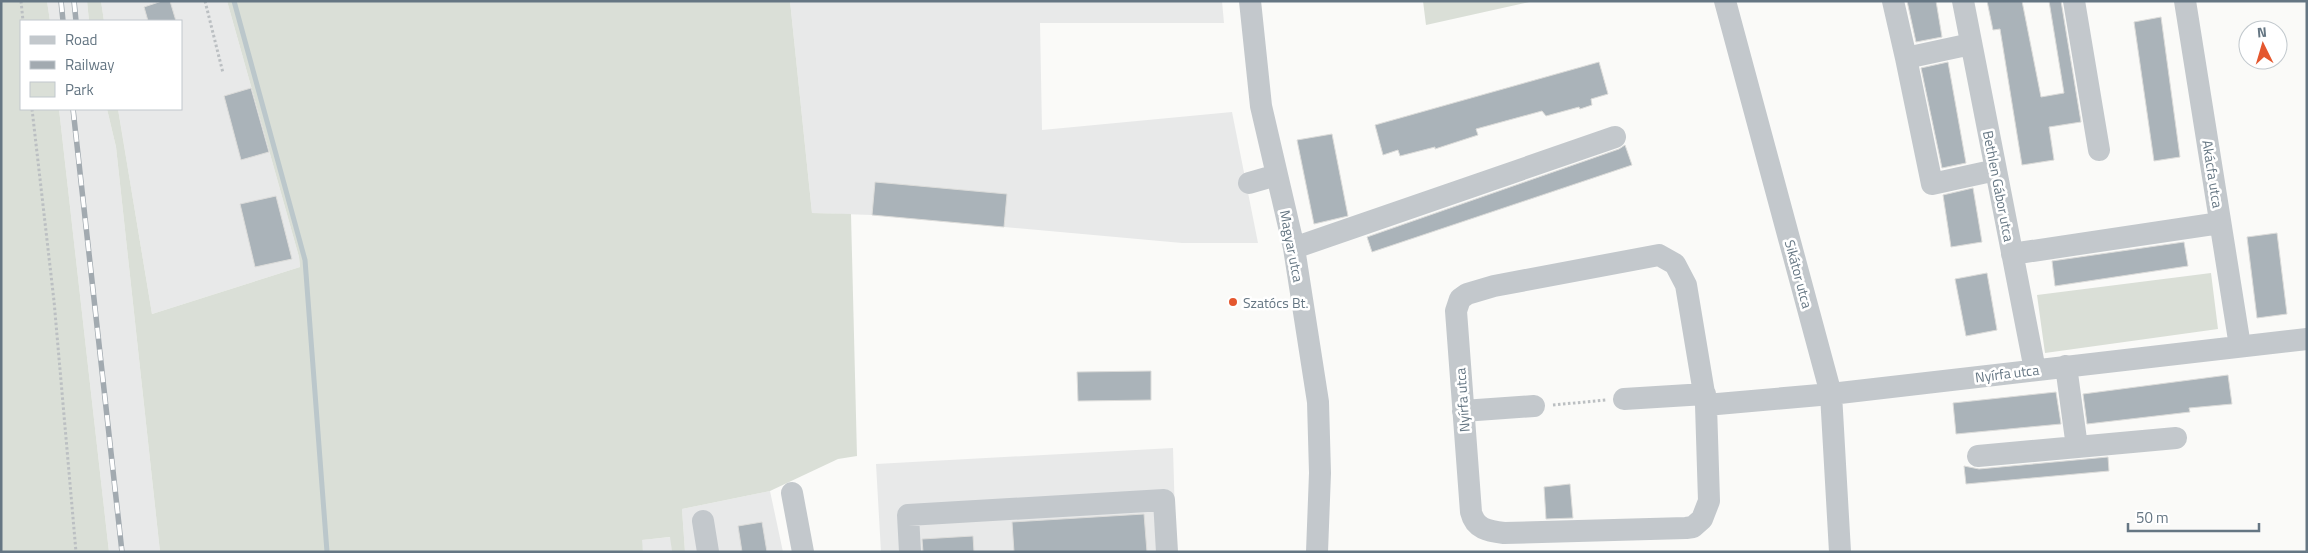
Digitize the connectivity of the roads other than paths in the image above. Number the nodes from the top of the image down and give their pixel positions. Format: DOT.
graph roads {
  1 [pos="1250,1"];
  2 [pos="1725,1"];
  3 [pos="1893,1"];
  4 [pos="1964,1"];
  5 [pos="2074,1"];
  6 [pos="2185,1"];
  7 [pos="1971,44"];
  8 [pos="1906,58"];
  9 [pos="1615,137"];
  10 [pos="2099,150"];
  11 [pos="1996,170"];
  12 [pos="1277,175"];
  13 [pos="1249,183"];
  14 [pos="2220,224"];
  15 [pos="1294,248"];
  16 [pos="2012,254"];
  17 [pos="2307,339"];
  18 [pos="2240,346"];
  19 [pos="2066,366"];
  20 [pos="2035,370"];
  21 [pos="1830,394"];
  22 [pos="1624,399"];
  23 [pos="1706,399"];
  24 [pos="1534,406"];
  25 [pos="1463,412"];
  26 [pos="2176,438"];
  27 [pos="2077,447"];
  28 [pos="1978,456"];
  29 [pos="792,493"];
  30 [pos="703,521"];
  31 [pos="708,552"];
  32 [pos="802,552"];
  33 [pos="910,552"];
  34 [pos="1167,552"];
  35 [pos="1317,552"];
  36 [pos="1840,552"];
  1 -- 12 [label="street, Magyar utca"];
  2 -- 21 [label="street, Sikátor utca"];
  3 -- 8 [label="street"];
  4 -- 7 [label="street, Bethlen Gábor utca"];
  5 -- 10 [label="street"];
  6 -- 14 [label="street, Akácfa utca"];
  7 -- 8 [label="street"];
  7 -- 11 [label="street, Bethlen Gábor utca"];
  8 -- 11 [label="street"];
  9 -- 15 [label="street"];
  11 -- 16 [label="street, Bethlen Gábor utca"];
  12 -- 13 [label="street"];
  12 -- 15 [label="street, Magyar utca"];
  14 -- 16 [label="street"];
  14 -- 18 [label="street, Akácfa utca"];
  15 -- 35 [label="street, Magyar utca"];
  16 -- 20 [label="street, Bethlen Gábor utca"];
  17 -- 18 [label="street, Nyírfa utca"];
  18 -- 19 [label="street, Nyírfa utca"];
  19 -- 20 [label="street, Nyírfa utca"];
  19 -- 27 [label="street"];
  20 -- 21 [label="street, Nyírfa utca"];
  21 -- 23 [label="street, Nyírfa utca"];
  21 -- 36 [label="street, Sikátor utca"];
  22 -- 23 [label="street"];
  23 -- 25 [label="street, Nyírfa utca"];
  23 -- 25 [label="street, Nyírfa utca"];
  24 -- 25 [label="street"];
  26 -- 27 [label="street"];
  27 -- 28 [label="street"];
  29 -- 32 [label="street"];
  30 -- 31 [label="street"];
  33 -- 34 [label="street"];
}
